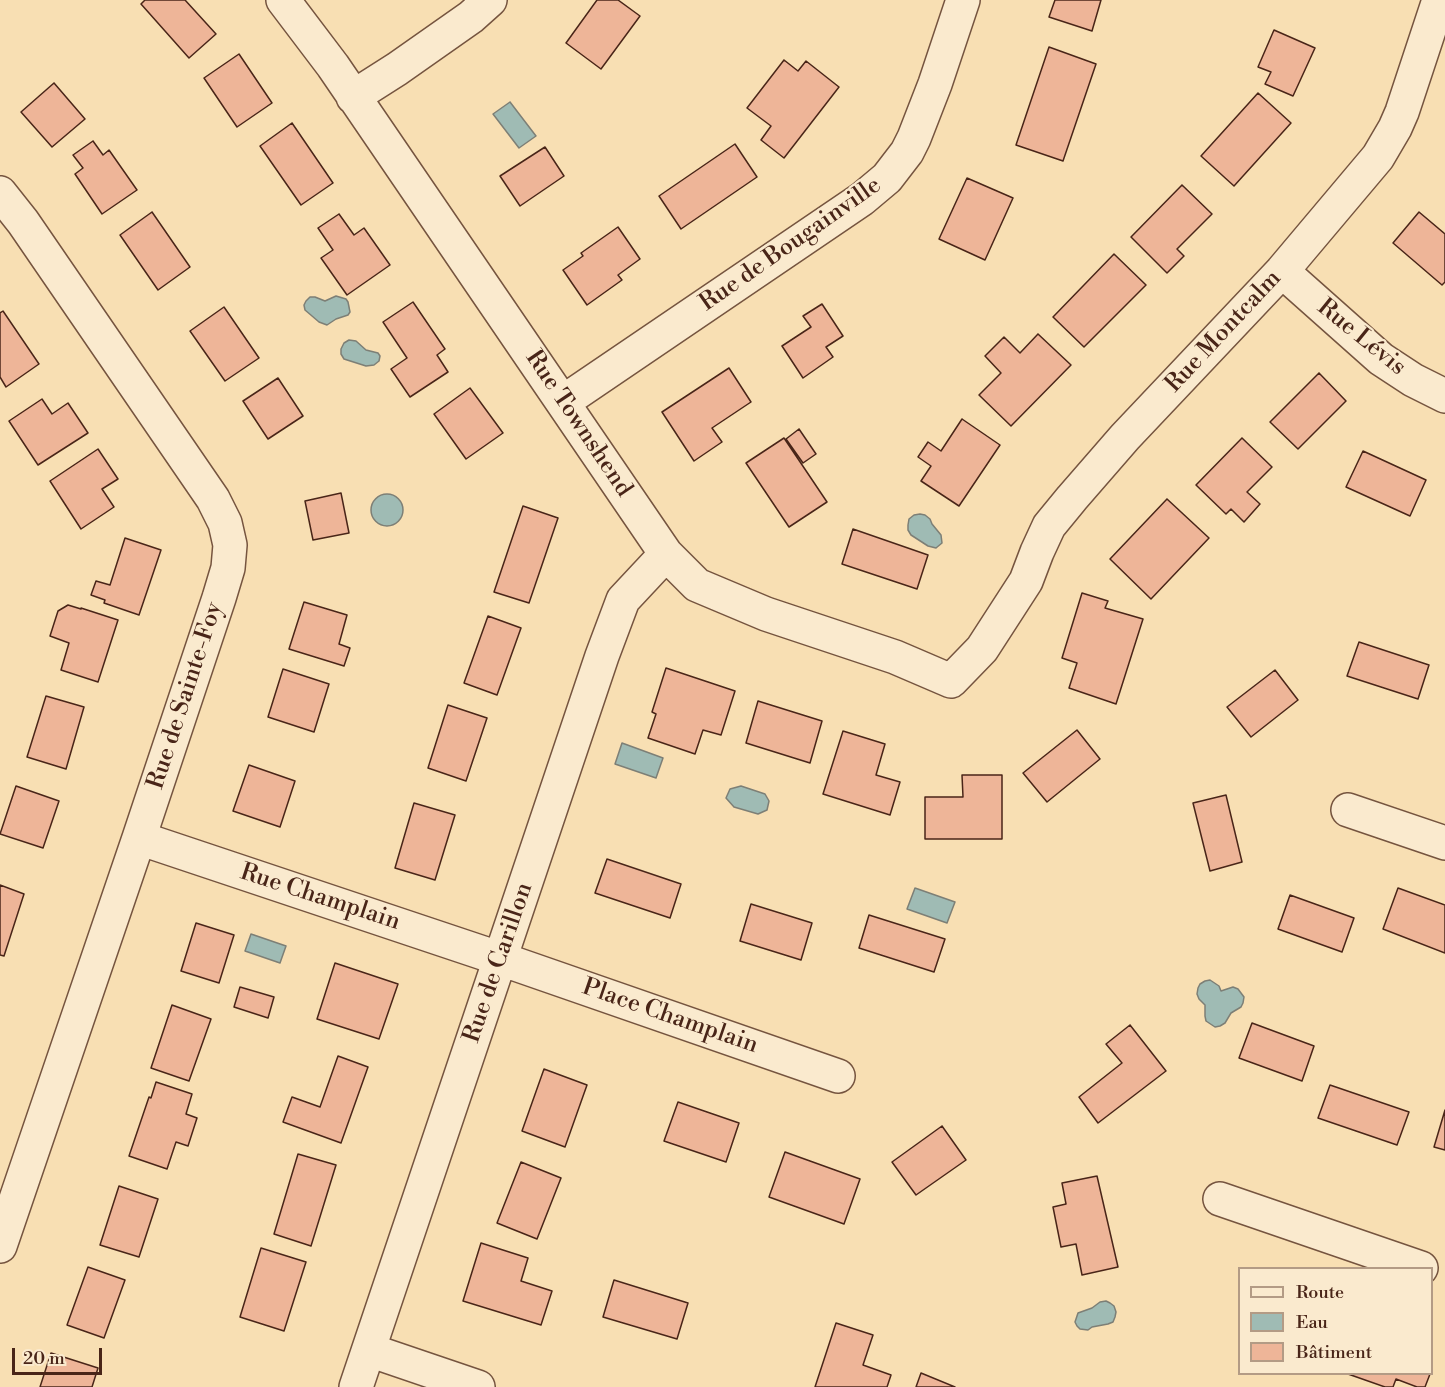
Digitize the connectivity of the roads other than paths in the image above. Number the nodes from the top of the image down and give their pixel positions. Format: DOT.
graph roads {
  1 [pos="283,0"];
  2 [pos="490,0"];
  3 [pos="963,0"];
  4 [pos="1439,0"];
  5 [pos="353,97"];
  6 [pos="0,193"];
  7 [pos="1282,271"];
  8 [pos="1445,396"];
  9 [pos="563,402"];
  10 [pos="666,554"];
  11 [pos="982,649"];
  12 [pos="1348,810"];
  13 [pos="139,838"];
  14 [pos="1445,843"];
  15 [pos="501,959"];
  16 [pos="838,1076"];
  17 [pos="1220,1199"];
  18 [pos="0,1246"];
  19 [pos="1415,1267"];
  20 [pos="369,1350"];
  21 [pos="356,1387"];
  22 [pos="478,1387"];
  1 -- 5 [label="street, Rue Townshend"];
  2 -- 5 [label="street"];
  3 -- 9 [label="street, Rue de Bougainville"];
  4 -- 7 [label="street, Rue Montcalm"];
  5 -- 9 [label="street, Rue Townshend"];
  6 -- 13 [label="street, Rue de Sainte-Foy"];
  7 -- 8 [label="street, Rue Lévis"];
  7 -- 11 [label="street, Rue Montcalm"];
  9 -- 10 [label="street, Rue Townshend"];
  10 -- 11 [label="street, Rue Townshend"];
  10 -- 15 [label="street, Rue de Carillon"];
  12 -- 14 [label="street"];
  13 -- 15 [label="street, Rue Champlain"];
  13 -- 18 [label="street, Rue de Sainte-Foy"];
  15 -- 16 [label="street, Place Champlain"];
  15 -- 20 [label="street, Rue de Carillon"];
  17 -- 19 [label="street"];
  20 -- 21 [label="street, Rue de Carillon"];
  20 -- 22 [label="street"];
}
